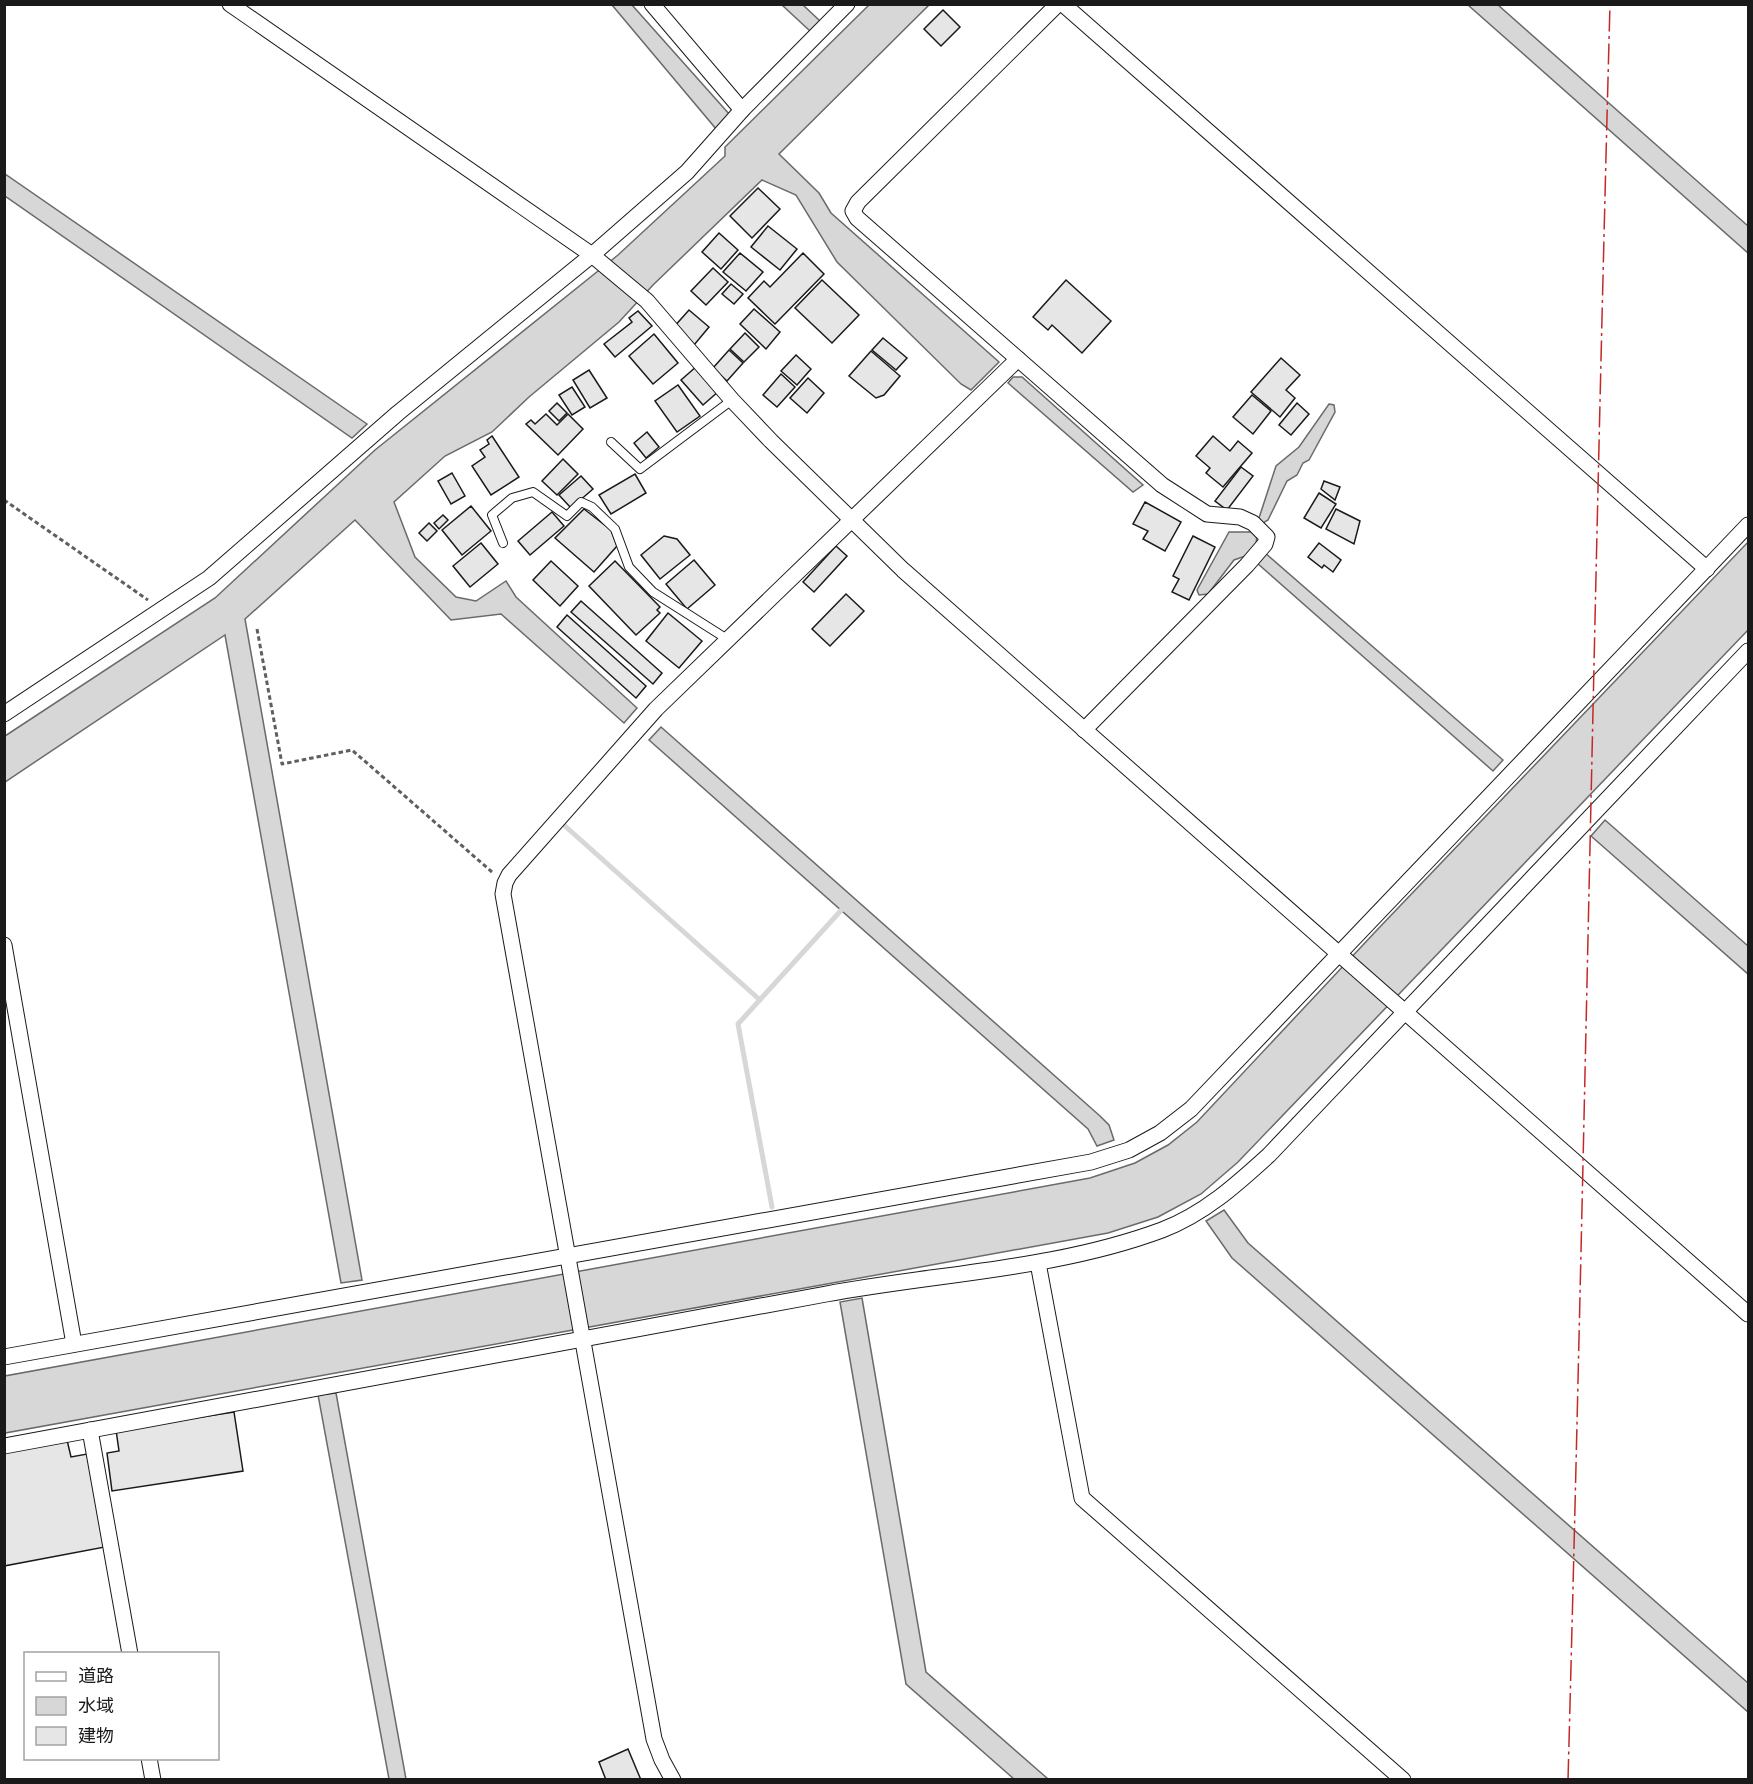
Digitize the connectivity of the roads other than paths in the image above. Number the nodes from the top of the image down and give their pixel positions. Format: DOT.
graph roads {
  1 [pos="230,4"];
  2 [pos="652,4"];
  3 [pos="846,4"];
  4 [pos="1061,4"];
  5 [pos="742,110"];
  6 [pos="596,258"];
  7 [pos="1018,359"];
  8 [pos="732,400"];
  9 [pos="611,442"];
  10 [pos="852,519"];
  11 [pos="1749,525"];
  12 [pos="503,543"];
  13 [pos="1707,569"];
  14 [pos="727,639"];
  15 [pos="1749,651"];
  16 [pos="4,714"];
  17 [pos="1084,730"];
  18 [pos="4,945"];
  19 [pos="1341,957"];
  20 [pos="1399,1007"];
  21 [pos="568,1260"];
  22 [pos="1038,1263"];
  23 [pos="1749,1314"];
  24 [pos="582,1338"];
  25 [pos="74,1344"];
  26 [pos="4,1357"];
  27 [pos="90,1431"];
  28 [pos="4,1446"];
  29 [pos="130,1652"];
  30 [pos="149,1760"];
  31 [pos="153,1779"];
  32 [pos="673,1779"];
  33 [pos="1403,1779"];
  1 -- 6 [label="street"];
  2 -- 5 [label="street"];
  3 -- 5 [label="street"];
  4 -- 7 [label="street"];
  4 -- 13 [label="street"];
  5 -- 6 [label="street"];
  6 -- 8 [label="street"];
  6 -- 16 [label="street"];
  7 -- 10 [label="street"];
  7 -- 17 [label="street"];
  8 -- 9 [label="lane"];
  8 -- 10 [label="street"];
  10 -- 14 [label="street"];
  10 -- 17 [label="street"];
  11 -- 13 [label="street"];
  12 -- 14 [label="lane"];
  13 -- 19 [label="street"];
  14 -- 21 [label="street"];
  15 -- 20 [label="street"];
  17 -- 19 [label="street"];
  18 -- 25 [label="street"];
  19 -- 20 [label="street"];
  19 -- 21 [label="street"];
  20 -- 22 [label="street"];
  20 -- 23 [label="street"];
  21 -- 24 [label="street"];
  21 -- 25 [label="street"];
  22 -- 24 [label="street"];
  22 -- 33 [label="street"];
  24 -- 27 [label="street"];
  24 -- 32 [label="street"];
  25 -- 26 [label="street"];
  27 -- 28 [label="street"];
  27 -- 29 [label="street"];
  30 -- 31 [label="street"];
}
